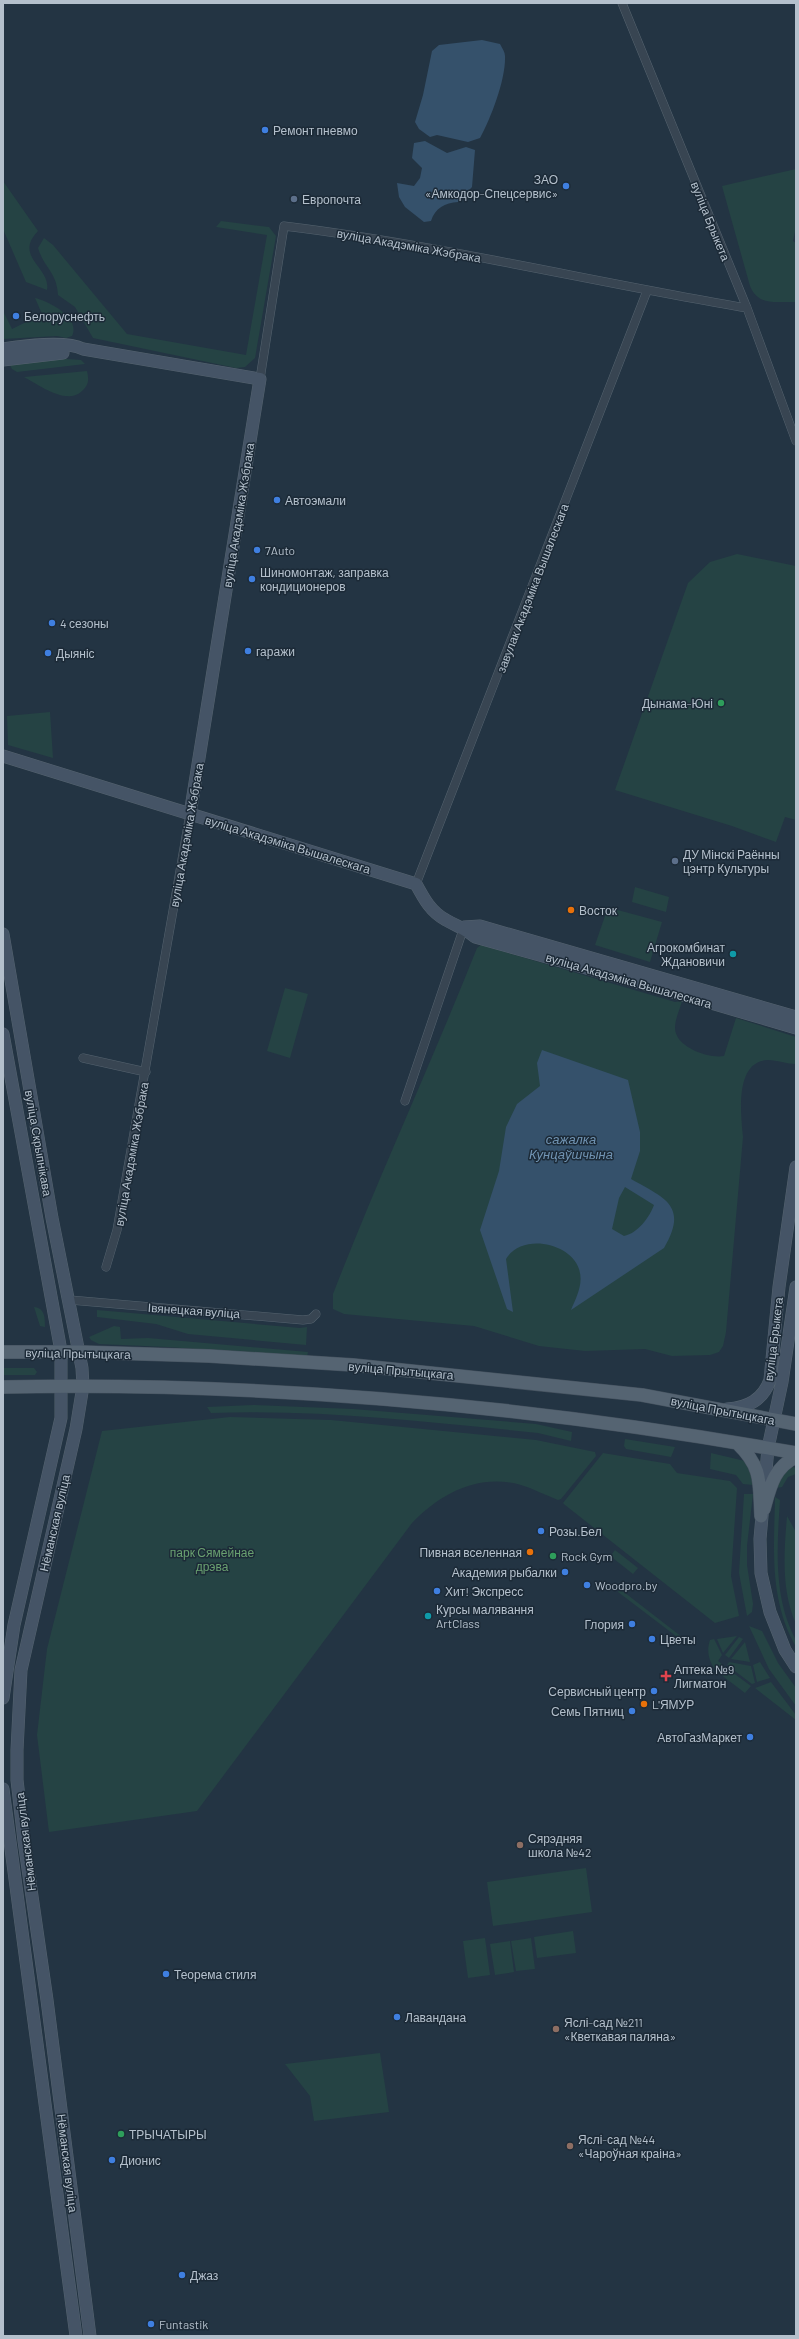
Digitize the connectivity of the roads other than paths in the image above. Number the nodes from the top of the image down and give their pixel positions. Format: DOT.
graph roads {
  1 [pos="622,3"];
  2 [pos="647,291"];
  3 [pos="748,308"];
  4 [pos="3,349"];
  5 [pos="83,349"];
  6 [pos="3,360"];
  7 [pos="260,379"];
  8 [pos="796,441"];
  9 [pos="3,756"];
  10 [pos="26,763"];
  11 [pos="3,767"];
  12 [pos="190,814"];
  13 [pos="416,884"];
  14 [pos="464,927"];
  15 [pos="3,934"];
  16 [pos="796,1017"];
  17 [pos="796,1028"];
  18 [pos="3,1034"];
  19 [pos="83,1058"];
  20 [pos="146,1072"];
  21 [pos="405,1101"];
  22 [pos="796,1167"];
  23 [pos="106,1267"];
  24 [pos="780,1286"];
  25 [pos="796,1288"];
  26 [pos="70,1300"];
  27 [pos="316,1314"];
  28 [pos="61,1351"];
  29 [pos="3,1352"];
  30 [pos="80,1352"];
  31 [pos="62,1386"];
  32 [pos="83,1386"];
  33 [pos="3,1387"];
  34 [pos="723,1410"];
  35 [pos="774,1420"];
  36 [pos="796,1424"];
  37 [pos="738,1444"];
  38 [pos="768,1448"];
  39 [pos="796,1453"];
  40 [pos="796,1457"];
  41 [pos="761,1516"];
  42 [pos="796,1667"];
  43 [pos="3,1698"];
  44 [pos="3,1789"];
  45 [pos="76,2336"];
  46 [pos="90,2336"];
  1 -- 3 [label="street, вуліца Брыкета"];
  2 -- 3 [label="street, вуліца Акадэміка Жэбрака"];
  2 -- 7 [label="street, вуліца Акадэміка Жэбрака"];
  2 -- 13 [label="street, завулак Акадэміка Вышалескага"];
  3 -- 8 [label="street, вуліца Брыкета"];
  4 -- 5 [label="main road"];
  5 -- 6 [label="main road"];
  5 -- 7 [label="main road"];
  7 -- 12 [label="main road, вуліца Акадэміка Жэбрака"];
  9 -- 10 [label="main road, вуліца Акадэміка Вышалескага"];
  10 -- 11 [label="main road"];
  10 -- 12 [label="main road, вуліца Акадэміка Вышалескага"];
  12 -- 13 [label="main road, вуліца Акадэміка Вышалескага"];
  12 -- 20 [label="street, вуліца Акадэміка Жэбрака"];
  13 -- 14 [label="main road, вуліца Акадэміка Вышалескага"];
  14 -- 16 [label="main road, вуліца Акадэміка Вышалескага"];
  14 -- 17 [label="main road, вуліца Акадэміка Вышалескага"];
  14 -- 21 [label="street"];
  15 -- 26 [label="main road, вуліца Скрыпнікава"];
  18 -- 28 [label="main road, вуліца Скрыпнікава"];
  19 -- 20 [label="street"];
  20 -- 23 [label="street, вуліца Акадэміка Жэбрака"];
  22 -- 24 [label="main road, вуліца Брыкета"];
  24 -- 25 [label="main road, вуліца Брыкета"];
  24 -- 34 [label="main road, вуліца Брыкета"];
  25 -- 35 [label="main road, вуліца Брыкета"];
  26 -- 27 [label="street, Івянецкая вуліца"];
  26 -- 30 [label="main road, вуліца Скрыпнікава"];
  28 -- 29 [label="main road, вуліца Прытыцкага"];
  28 -- 30 [label="main road, вуліца Прытыцкага"];
  28 -- 31 [label="main road, Нёманская вуліца"];
  30 -- 32 [label="main road, Нёманская вуліца"];
  30 -- 34 [label="main road, вуліца Прытыцкага"];
  31 -- 32 [label="main road"];
  31 -- 33 [label="main road"];
  31 -- 43 [label="main road, Нёманская вуліца"];
  32 -- 37 [label="main road"];
  32 -- 46 [label="main road, Нёманская вуліца"];
  34 -- 35 [label="main road, вуліца Прытыцкага"];
  35 -- 36 [label="main road, вуліца Прытыцкага"];
  35 -- 38 [label="main road, вуліца Брыкета"];
  37 -- 38 [label="main road"];
  37 -- 41 [label="main road"];
  38 -- 39 [label="main road"];
  38 -- 41 [label="main road, вуліца Брыкета"];
  40 -- 41 [label="main road"];
  41 -- 42 [label="main road, вуліца Брыкета"];
  44 -- 45 [label="main road, Нёманская вуліца"];
}
